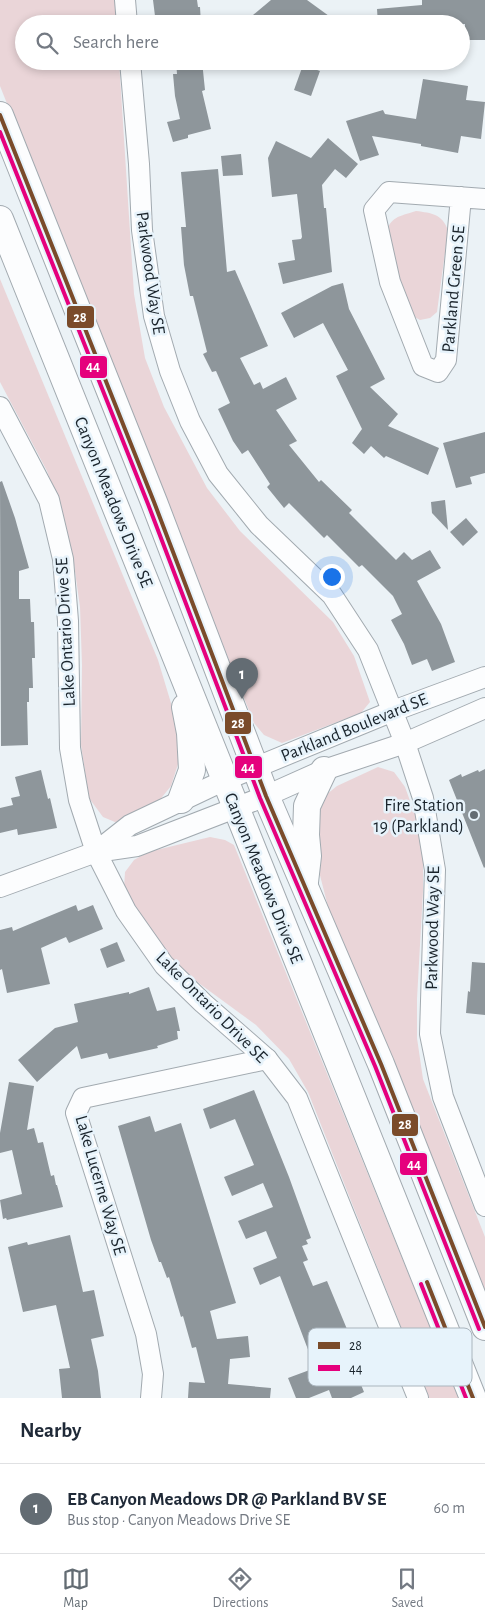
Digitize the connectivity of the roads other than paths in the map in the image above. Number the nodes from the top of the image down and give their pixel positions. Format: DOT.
graph roads {
  1 [pos="125,0"];
  2 [pos="126,15"];
  3 [pos="131,70"];
  4 [pos="0,115"];
  5 [pos="461,198"];
  6 [pos="485,199"];
  7 [pos="0,219"];
  8 [pos="0,407"];
  9 [pos="174,650"];
  10 [pos="485,676"];
  11 [pos="485,708"];
  12 [pos="393,711"];
  13 [pos="405,743"];
  14 [pos="255,767"];
  15 [pos="324,770"];
  16 [pos="225,780"];
  17 [pos="266,796"];
  18 [pos="181,800"];
  19 [pos="236,808"];
  20 [pos="96,852"];
  21 [pos="0,887"];
  22 [pos="305,887"];
  23 [pos="267,1059"];
  24 [pos="485,1206"];
  25 [pos="485,1327"];
  26 [pos="390,1328"];
  27 [pos="445,1328"];
  28 [pos="413,1386"];
  29 [pos="468,1386"];
  30 [pos="151,1398"];
  31 [pos="418,1398"];
  32 [pos="473,1398"];
  1 -- 2 [label="street"];
  3 -- 12 [label="street, Parkwood Way SE"];
  4 -- 14 [label="main road, Canyon Meadows Drive SE"];
  5 -- 5 [label="street, Parkland Green SE"];
  5 -- 6 [label="street, Parkland Green SE"];
  7 -- 9 [label="main road, Canyon Meadows Drive SE"];
  8 -- 20 [label="street, Lake Ontario Drive SE"];
  9 -- 16 [label="main road, Canyon Meadows Drive SE"];
  9 -- 18 [label="main road"];
  10 -- 12 [label="street, Parkland Boulevard SE"];
  11 -- 13 [label="street, Parkland Boulevard SE"];
  12 -- 13 [label="street, Parkwood Way SE"];
  12 -- 14 [label="street, Parkland Boulevard SE"];
  13 -- 15 [label="street, Parkland Boulevard SE"];
  13 -- 24 [label="street, Parkwood Way SE"];
  14 -- 16 [label="street, Parkland Boulevard SE"];
  14 -- 17 [label="main road, Canyon Meadows Drive SE"];
  15 -- 17 [label="street, Parkland Boulevard SE"];
  15 -- 22 [label="main road"];
  16 -- 18 [label="street, Parkland Boulevard SE"];
  16 -- 19 [label="main road, Canyon Meadows Drive SE"];
  17 -- 19 [label="street, Parkland Boulevard SE"];
  17 -- 22 [label="main road, Canyon Meadows Drive SE"];
  18 -- 20 [label="street, Parkland Boulevard SE"];
  19 -- 20 [label="street, Parkland Boulevard SE"];
  19 -- 27 [label="main road, Canyon Meadows Drive SE"];
  20 -- 21 [label="street"];
  20 -- 23 [label="street, Lake Ontario Drive SE"];
  22 -- 25 [label="main road, Canyon Meadows Drive SE"];
  23 -- 26 [label="street, Lake Ontario Drive SE"];
  23 -- 30 [label="street, Lake Lucerne Way SE"];
  28 -- 31 [label="street, Lake Ontario Drive SE"];
  29 -- 32 [label="main road, Canyon Meadows Drive SE"];
}
